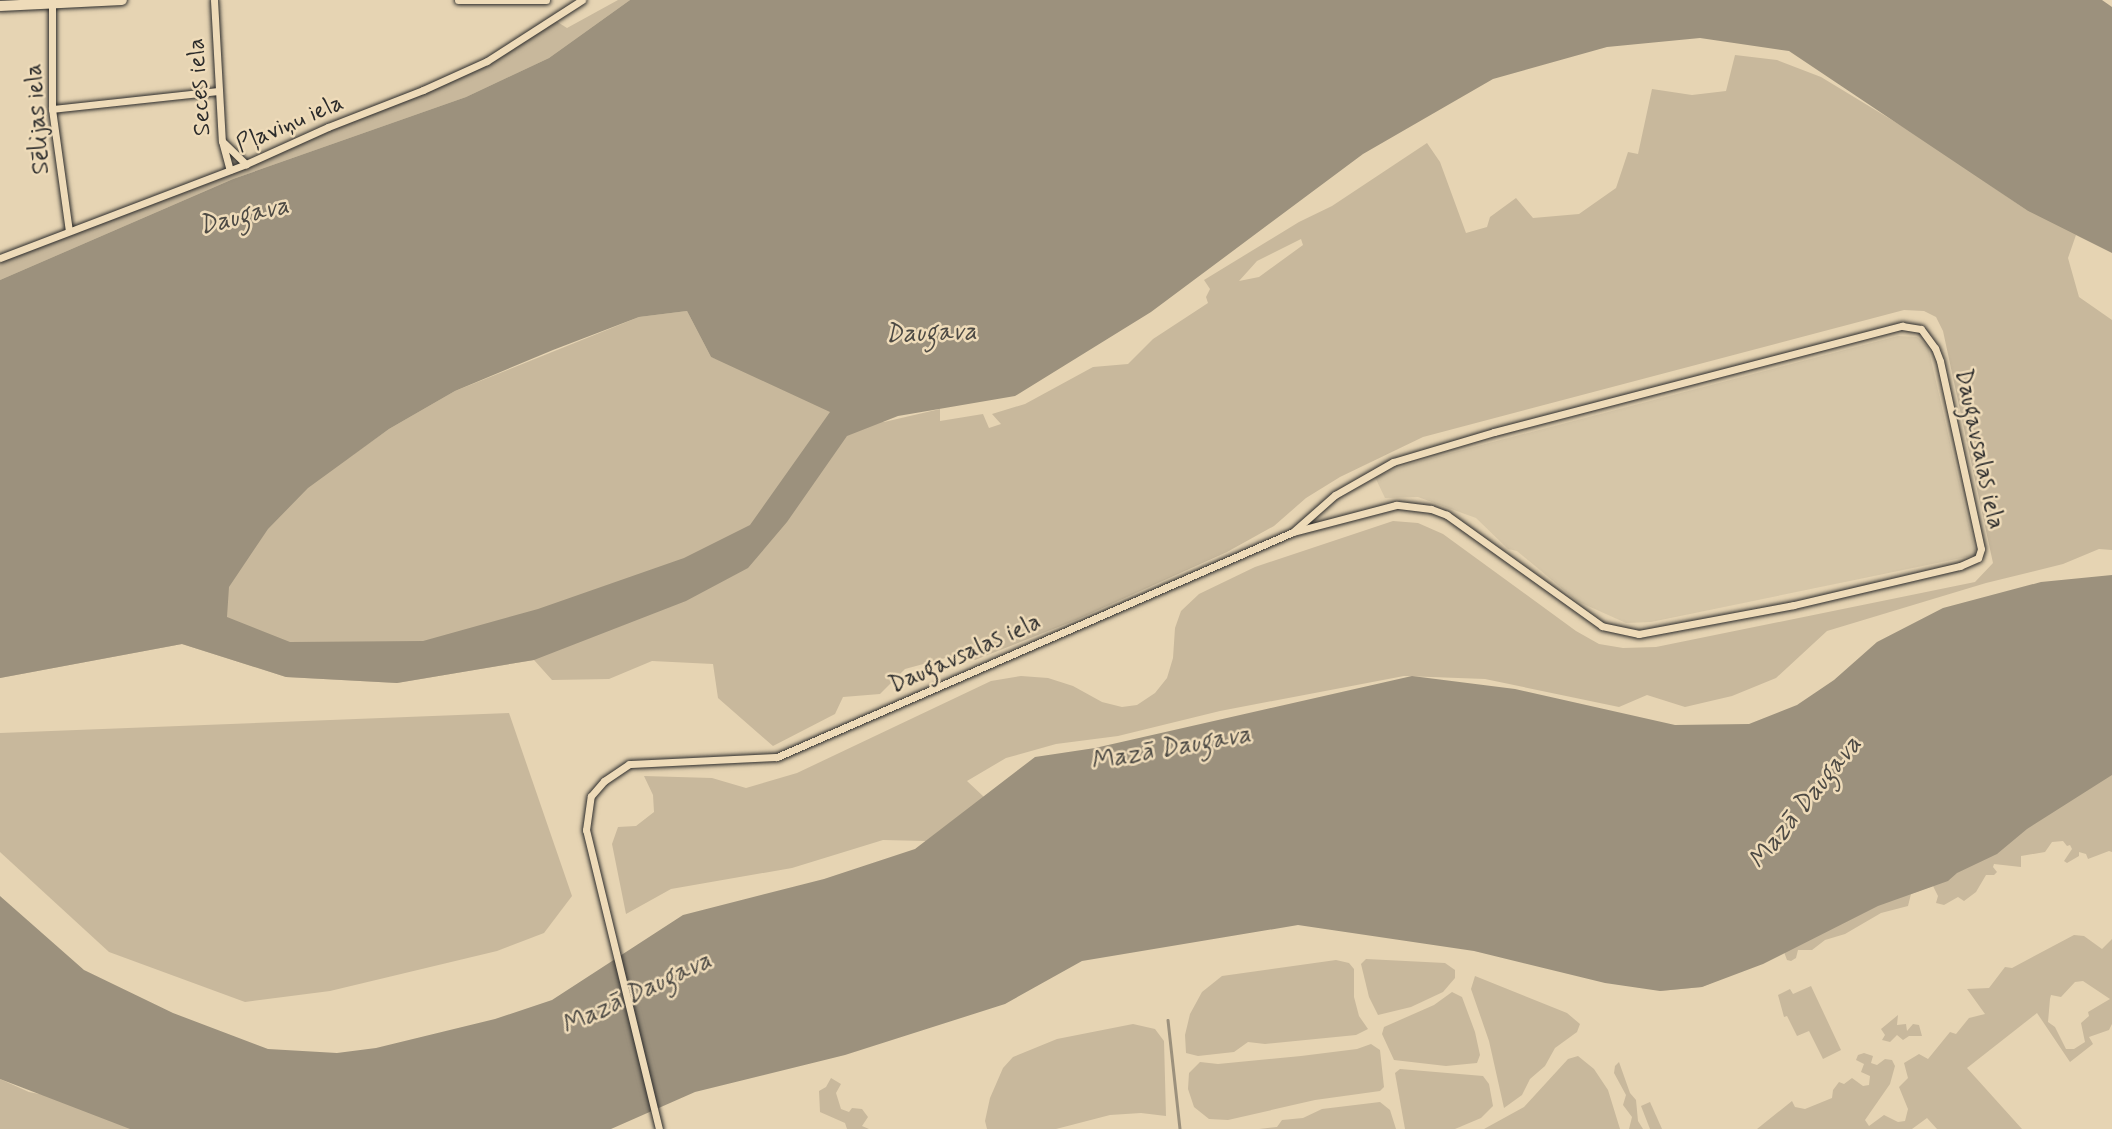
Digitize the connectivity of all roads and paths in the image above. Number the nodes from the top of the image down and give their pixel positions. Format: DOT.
graph roads {
  1 [pos="122,0"];
  2 [pos="214,0"];
  3 [pos="458,0"];
  4 [pos="546,0"];
  5 [pos="582,0"];
  6 [pos="52,3"];
  7 [pos="0,5"];
  8 [pos="218,91"];
  9 [pos="52,109"];
  10 [pos="222,141"];
  11 [pos="246,164"];
  12 [pos="230,170"];
  13 [pos="69,231"];
  14 [pos="0,258"];
  15 [pos="1293,532"];
  16 [pos="659,1129"];
  1 -- 6 [label="street"];
  2 -- 8 [label="street, Seces iela"];
  3 -- 4 [label="street"];
  5 -- 11 [label="street, Pļaviņu iela"];
  6 -- 7 [label="street"];
  6 -- 9 [label="street, Sēlijas iela"];
  8 -- 9 [label="street"];
  8 -- 10 [label="street, Seces iela"];
  9 -- 13 [label="street, Sēlijas iela"];
  10 -- 11 [label="street"];
  10 -- 12 [label="street, Seces iela"];
  11 -- 12 [label="street, Pļaviņu iela"];
  12 -- 13 [label="street, Pļaviņu iela"];
  13 -- 14 [label="street, Pļaviņu iela"];
  15 -- 15 [label="street, Daugavsalas iela"];
  15 -- 16 [label="street, Daugavsalas iela"];
}
